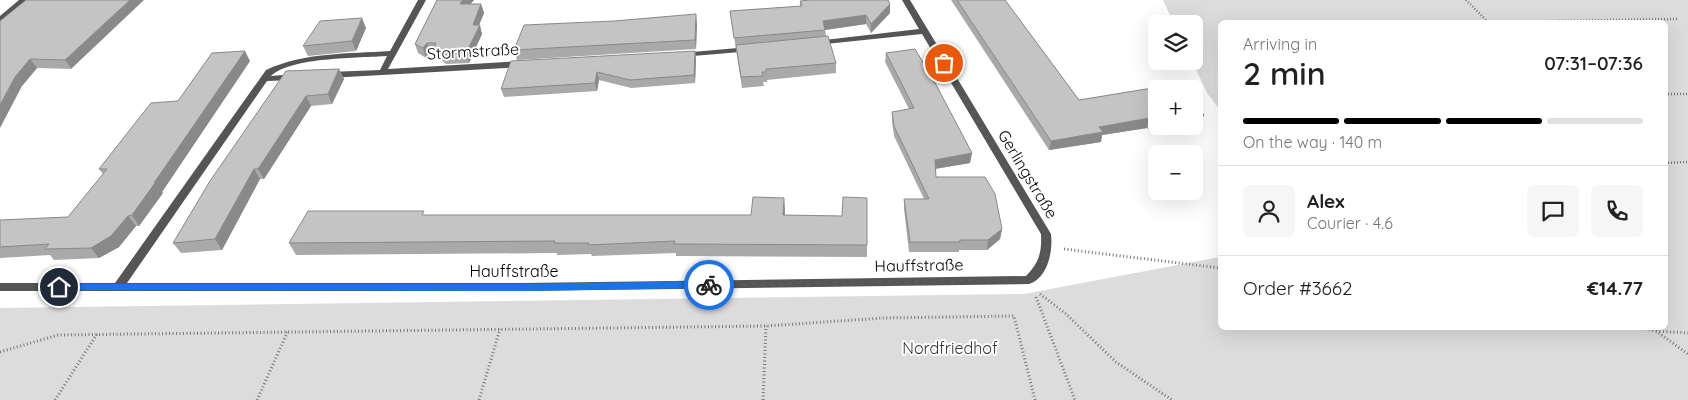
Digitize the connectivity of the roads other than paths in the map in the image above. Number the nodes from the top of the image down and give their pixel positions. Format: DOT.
graph roads {
  1 [pos="24,0"];
  2 [pos="422,0"];
  3 [pos="906,0"];
  4 [pos="0,20"];
  5 [pos="924,31"];
  6 [pos="804,44"];
  7 [pos="756,49"];
  8 [pos="393,53"];
  9 [pos="670,56"];
  10 [pos="531,63"];
  11 [pos="383,71"];
  12 [pos="263,79"];
  13 [pos="1031,284"];
  14 [pos="0,287"];
  15 [pos="118,287"];
  1 -- 4 [label="street"];
  2 -- 8 [label="street"];
  3 -- 5 [label="street, Gerlingstraße"];
  5 -- 6 [label="street"];
  5 -- 13 [label="street, Gerlingstraße"];
  7 -- 9 [label="street"];
  8 -- 11 [label="street"];
  8 -- 12 [label="street"];
  10 -- 11 [label="street, Stormstraße"];
  11 -- 12 [label="street, Stormstraße"];
  12 -- 15 [label="street"];
  13 -- 15 [label="street, Hauffstraße"];
  14 -- 15 [label="street, Hauffstraße"];
}
